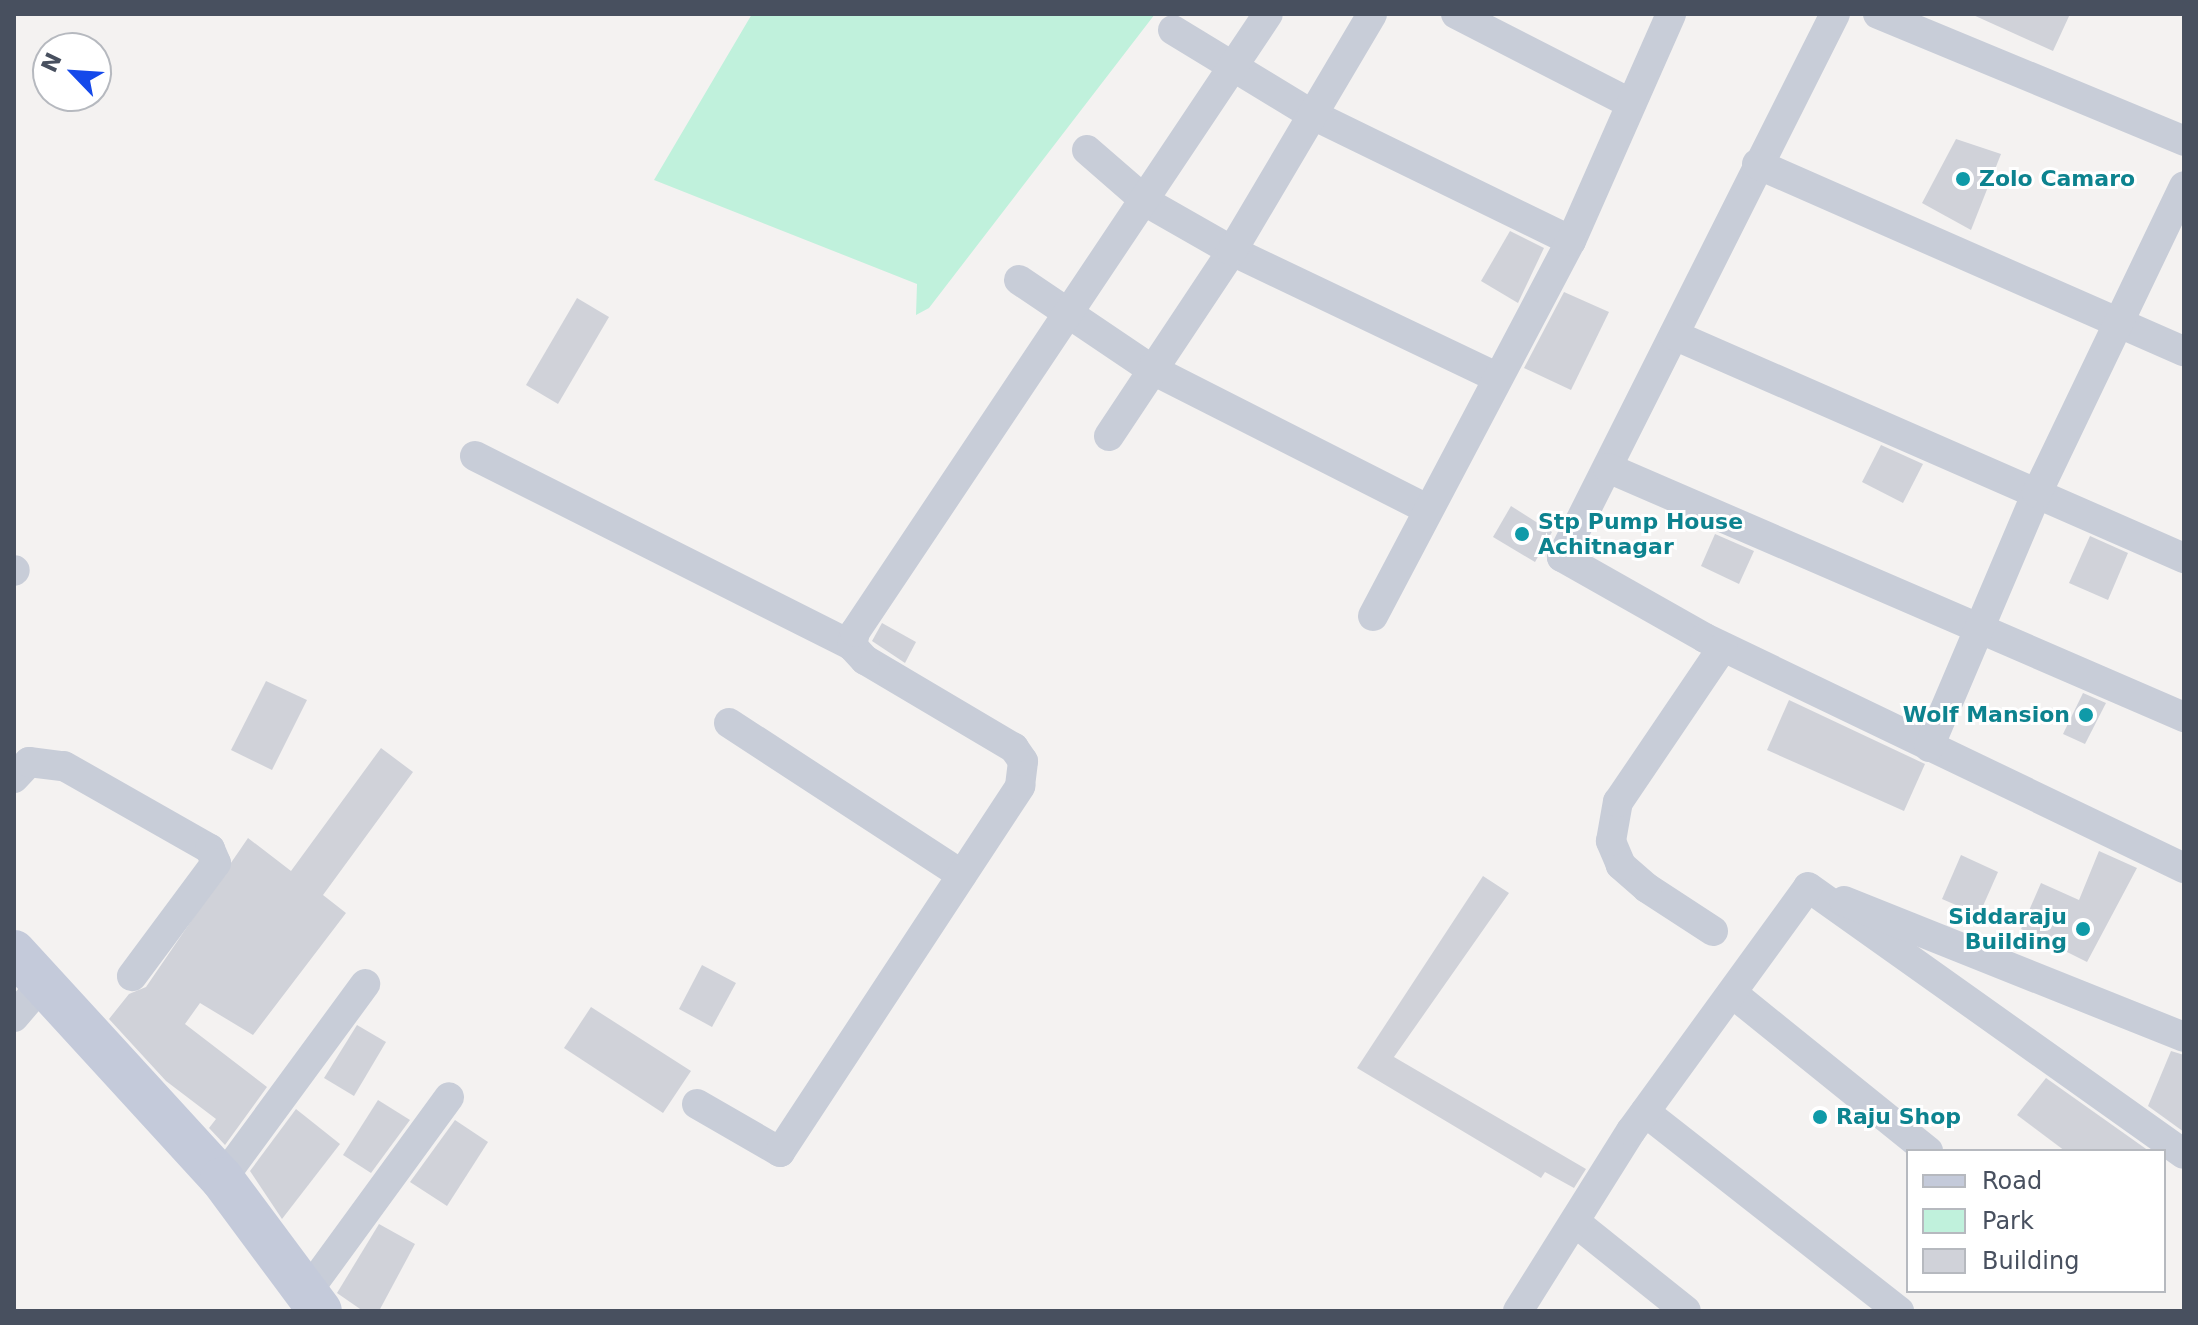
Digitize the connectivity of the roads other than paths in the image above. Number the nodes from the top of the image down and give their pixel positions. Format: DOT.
graph roads {
  1 [pos="1268,14"];
  2 [pos="1372,14"];
  3 [pos="1456,14"];
  4 [pos="1671,14"];
  5 [pos="1835,14"];
  6 [pos="1878,14"];
  7 [pos="1173,30"];
  8 [pos="1232,67"];
  9 [pos="1630,103"];
  10 [pos="1313,115"];
  11 [pos="2184,141"];
  12 [pos="1087,150"];
  13 [pos="1757,164"];
  14 [pos="2184,186"];
  15 [pos="1144,199"];
  16 [pos="1571,241"];
  17 [pos="1232,251"];
  18 [pos="1019,280"];
  19 [pos="1068,313"];
  20 [pos="2117,322"];
  21 [pos="1674,335"];
  22 [pos="2184,351"];
  23 [pos="1151,369"];
  24 [pos="1496,377"];
  25 [pos="1109,436"];
  26 [pos="475,456"];
  27 [pos="1608,468"];
  28 [pos="2037,493"];
  29 [pos="1425,508"];
  30 [pos="2184,558"];
  31 [pos="1373,616"];
  32 [pos="1984,630"];
  33 [pos="852,646"];
  34 [pos="1723,647"];
  35 [pos="2184,717"];
  36 [pos="729,723"];
  37 [pos="1929,747"];
  38 [pos="14,778"];
  39 [pos="2184,868"];
  40 [pos="962,875"];
  41 [pos="1808,887"];
  42 [pos="1713,931"];
  43 [pos="28,967"];
  44 [pos="132,976"];
  45 [pos="365,984"];
  46 [pos="1732,993"];
  47 [pos="14,1017"];
  48 [pos="2184,1037"];
  49 [pos="449,1097"];
  50 [pos="697,1104"];
  51 [pos="1645,1112"];
  52 [pos="1926,1149"];
  53 [pos="2184,1154"];
  54 [pos="222,1179"];
  55 [pos="1575,1222"];
  56 [pos="313,1302"];
  57 [pos="1518,1311"];
  58 [pos="1686,1311"];
  59 [pos="1899,1311"];
  1 -- 8 [label="street"];
  2 -- 10 [label="street"];
  3 -- 9 [label="street"];
  4 -- 9 [label="street"];
  5 -- 13 [label="street"];
  6 -- 11 [label="street"];
  7 -- 8 [label="street"];
  8 -- 10 [label="street"];
  8 -- 15 [label="street"];
  9 -- 16 [label="street"];
  10 -- 16 [label="street"];
  10 -- 17 [label="street"];
  12 -- 15 [label="street"];
  13 -- 20 [label="street"];
  13 -- 21 [label="street"];
  14 -- 20 [label="street"];
  15 -- 17 [label="street"];
  15 -- 19 [label="street"];
  16 -- 24 [label="street"];
  17 -- 23 [label="street"];
  17 -- 24 [label="street"];
  18 -- 19 [label="street"];
  19 -- 23 [label="street"];
  19 -- 33 [label="street"];
  20 -- 22 [label="street"];
  20 -- 28 [label="street"];
  21 -- 27 [label="street"];
  21 -- 28 [label="street"];
  23 -- 25 [label="street"];
  23 -- 29 [label="street"];
  24 -- 29 [label="street"];
  26 -- 33 [label="street"];
  27 -- 32 [label="street"];
  27 -- 34 [label="street"];
  28 -- 30 [label="street"];
  28 -- 32 [label="street"];
  29 -- 31 [label="street"];
  32 -- 35 [label="street"];
  32 -- 37 [label="street"];
  33 -- 40 [label="street"];
  34 -- 37 [label="street"];
  34 -- 42 [label="street"];
  36 -- 40 [label="street"];
  37 -- 39 [label="street"];
  38 -- 44 [label="street"];
  40 -- 50 [label="street"];
  41 -- 46 [label="street"];
  41 -- 48 [label="street"];
  41 -- 53 [label="street"];
  43 -- 47 [label="street"];
  43 -- 54 [label="street"];
  45 -- 54 [label="street"];
  46 -- 51 [label="street"];
  46 -- 52 [label="street"];
  49 -- 56 [label="street"];
  51 -- 55 [label="street"];
  51 -- 59 [label="street"];
  54 -- 56 [label="street"];
  55 -- 57 [label="street"];
  55 -- 58 [label="street"];
}
